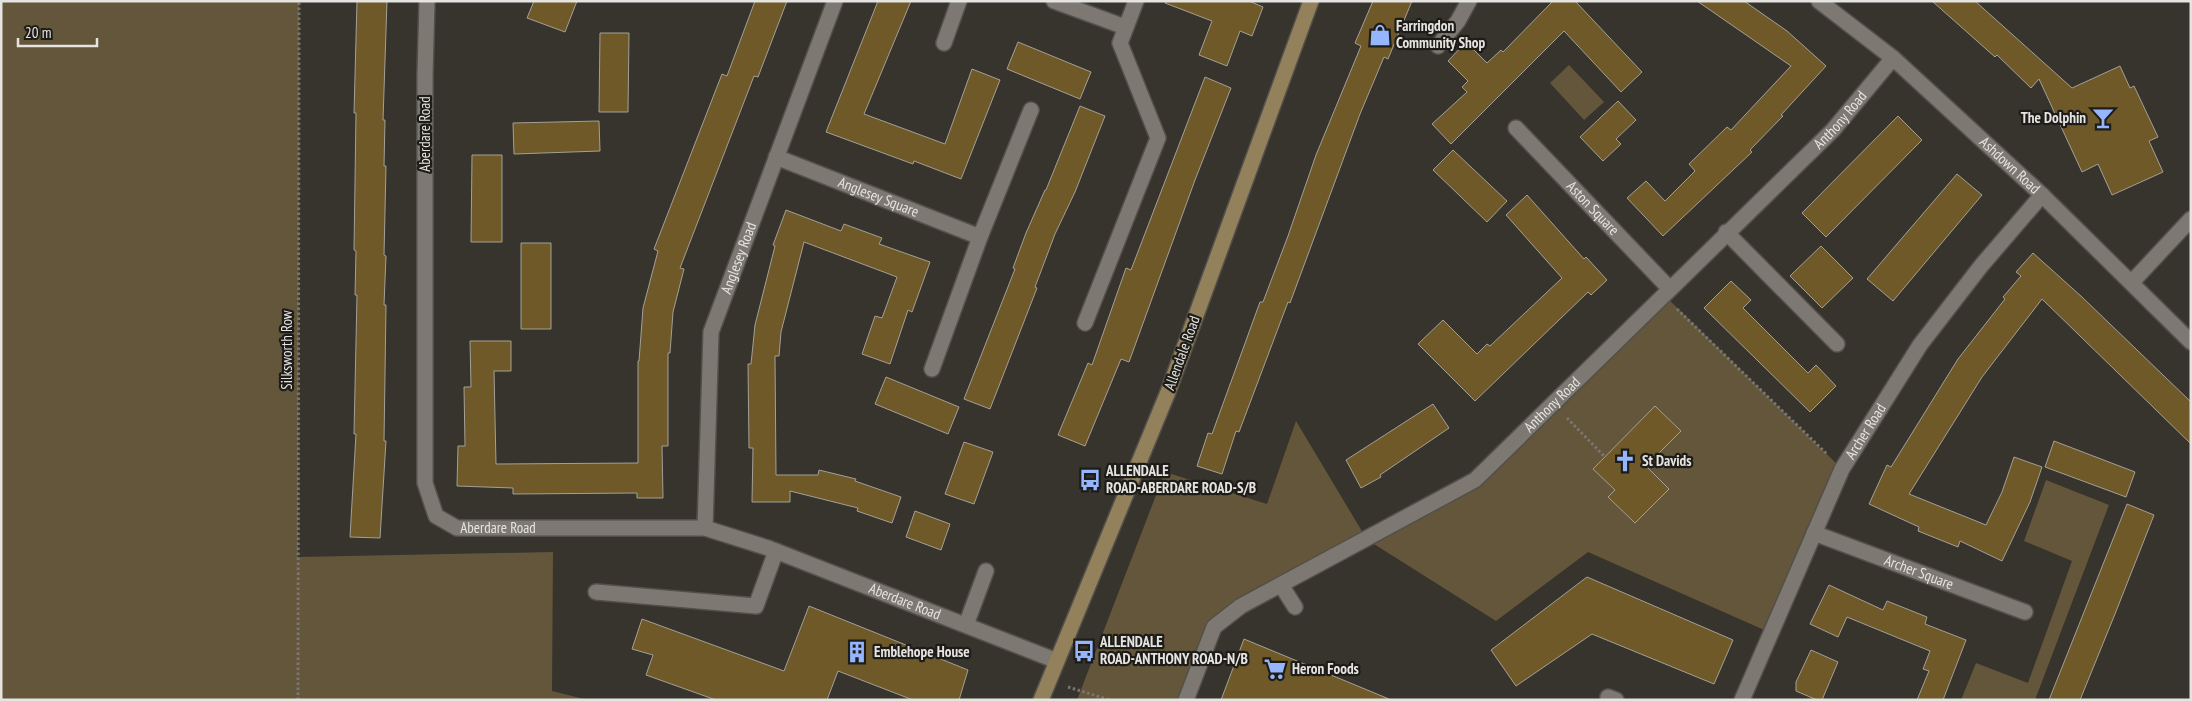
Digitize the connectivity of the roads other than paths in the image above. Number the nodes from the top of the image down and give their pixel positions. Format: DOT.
graph roads {
  1 [pos="427,1"];
  2 [pos="835,1"];
  3 [pos="959,1"];
  4 [pos="1054,1"];
  5 [pos="1136,1"];
  6 [pos="1311,1"];
  7 [pos="1469,1"];
  8 [pos="1819,1"];
  9 [pos="1125,28"];
  10 [pos="944,43"];
  11 [pos="1438,46"];
  12 [pos="1893,58"];
  13 [pos="1030,110"];
  14 [pos="1516,128"];
  15 [pos="776,157"];
  16 [pos="2042,195"];
  17 [pos="2191,219"];
  18 [pos="1726,232"];
  19 [pos="980,237"];
  20 [pos="2132,282"];
  21 [pos="1666,291"];
  22 [pos="1085,323"];
  23 [pos="2191,342"];
  24 [pos="1837,344"];
  25 [pos="932,370"];
  26 [pos="705,528"];
  27 [pos="1814,533"];
  28 [pos="776,551"];
  29 [pos="986,571"];
  30 [pos="1281,585"];
  31 [pos="596,592"];
  32 [pos="1296,607"];
  33 [pos="2025,612"];
  34 [pos="966,625"];
  35 [pos="1057,661"];
  36 [pos="1041,700"];
  37 [pos="1186,700"];
  38 [pos="1742,700"];
  1 -- 26 [label="street, Aberdare Road"];
  2 -- 15 [label="street, Anglesey Road"];
  3 -- 10 [label="street"];
  4 -- 9 [label="street"];
  5 -- 9 [label="street"];
  6 -- 35 [label="street, Allendale Road"];
  7 -- 11 [label="street"];
  8 -- 12 [label="street, Ashdown Road"];
  9 -- 22 [label="street"];
  12 -- 16 [label="street, Ashdown Road"];
  12 -- 18 [label="street, Anthony Road"];
  13 -- 19 [label="street"];
  14 -- 21 [label="street, Aston Square"];
  15 -- 19 [label="street, Anglesey Square"];
  15 -- 26 [label="street, Anglesey Road"];
  16 -- 20 [label="street, Ashdown Road"];
  16 -- 27 [label="street, Archer Road"];
  17 -- 20 [label="street"];
  18 -- 21 [label="street, Anthony Road"];
  18 -- 24 [label="street"];
  19 -- 25 [label="street"];
  20 -- 23 [label="street, Ashdown Road"];
  21 -- 30 [label="street, Anthony Road"];
  26 -- 28 [label="street, Aberdare Road"];
  27 -- 33 [label="street, Archer Square"];
  27 -- 38 [label="street, Archer Road"];
  28 -- 31 [label="street"];
  28 -- 34 [label="street, Aberdare Road"];
  29 -- 34 [label="street"];
  30 -- 32 [label="street"];
  30 -- 37 [label="street, Anthony Road"];
  34 -- 35 [label="street, Aberdare Road"];
  35 -- 36 [label="street, Allendale Road"];
}
